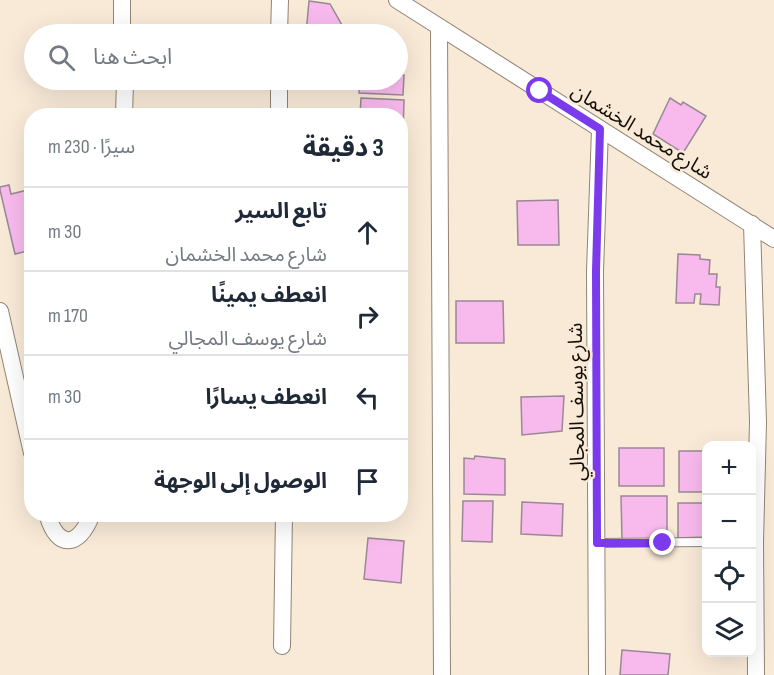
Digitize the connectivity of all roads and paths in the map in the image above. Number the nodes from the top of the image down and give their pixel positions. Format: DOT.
graph roads {
  1 [pos="122,0"];
  2 [pos="280,0"];
  3 [pos="397,0"];
  4 [pos="122,24"];
  5 [pos="279,24"];
  6 [pos="439,28"];
  7 [pos="124,90"];
  8 [pos="279,90"];
  9 [pos="124,108"];
  10 [pos="279,108"];
  11 [pos="600,129"];
  12 [pos="752,224"];
  13 [pos="774,239"];
  14 [pos="0,310"];
  15 [pos="24,417"];
  16 [pos="755,495"];
  17 [pos="50,522"];
  18 [pos="88,522"];
  19 [pos="284,522"];
  20 [pos="702,542"];
  21 [pos="597,543"];
  22 [pos="753,549"];
  23 [pos="282,646"];
  24 [pos="442,675"];
  25 [pos="597,675"];
  26 [pos="756,675"];
  1 -- 4 [label="street"];
  2 -- 5 [label="street"];
  3 -- 6 [label="street, شارع محمد الخشمان"];
  6 -- 11 [label="street, شارع محمد الخشمان"];
  6 -- 24 [label="street"];
  7 -- 9 [label="street"];
  8 -- 10 [label="street"];
  11 -- 12 [label="street, شارع محمد الخشمان"];
  11 -- 21 [label="street, شارع يوسف المجالي"];
  12 -- 13 [label="street, شارع محمد الخشمان"];
  12 -- 16 [label="street"];
  14 -- 15 [label="street"];
  17 -- 18 [label="street"];
  19 -- 23 [label="street"];
  20 -- 21 [label="lane"];
  21 -- 25 [label="street, شارع يوسف المجالي"];
  22 -- 26 [label="street"];
}
